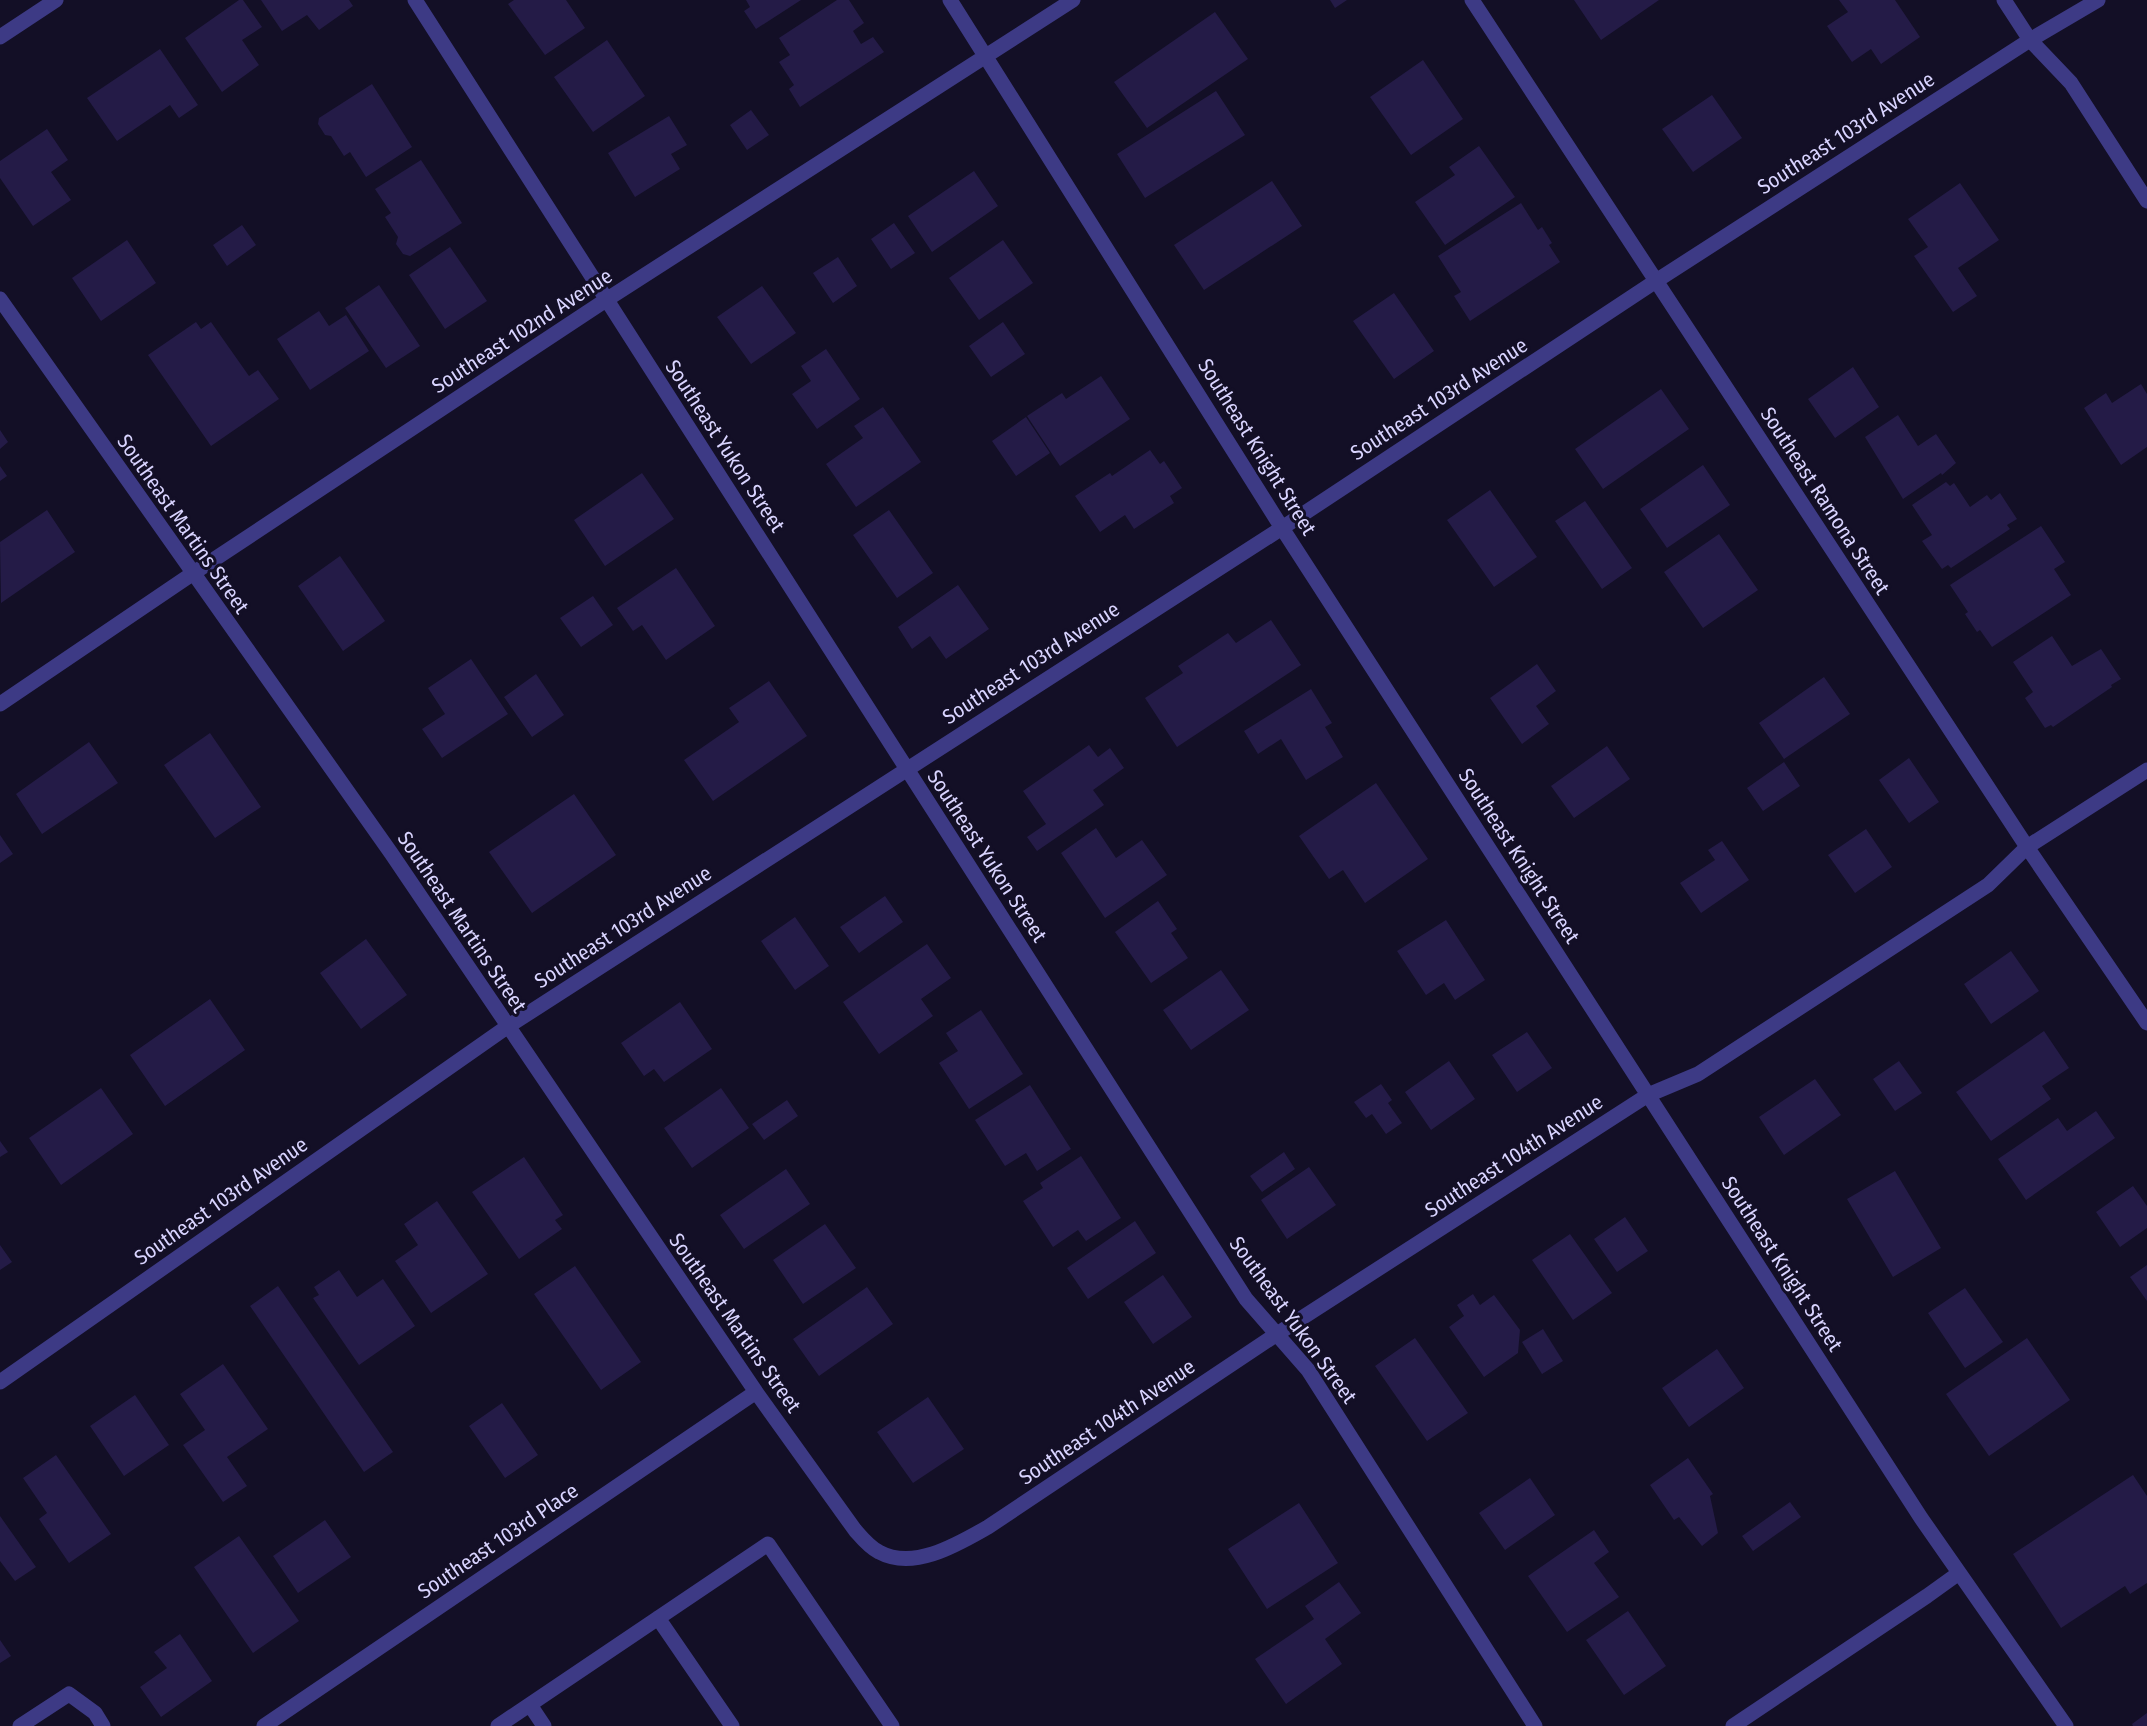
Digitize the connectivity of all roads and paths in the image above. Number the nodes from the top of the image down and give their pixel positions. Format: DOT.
graph roads {
  1 [pos="56,0"];
  2 [pos="414,0"];
  3 [pos="950,0"];
  4 [pos="1073,0"];
  5 [pos="1472,0"];
  6 [pos="2004,0"];
  7 [pos="2098,0"];
  8 [pos="0,37"];
  9 [pos="2030,40"];
  10 [pos="987,56"];
  11 [pos="2147,201"];
  12 [pos="1656,281"];
  13 [pos="0,299"];
  14 [pos="606,300"];
  15 [pos="1282,528"];
  16 [pos="192,574"];
  17 [pos="0,704"];
  18 [pos="906,768"];
  19 [pos="2147,770"];
  20 [pos="2027,847"];
  21 [pos="2147,1023"];
  22 [pos="507,1027"];
  23 [pos="1648,1095"];
  24 [pos="1277,1334"];
  25 [pos="0,1382"];
  26 [pos="756,1392"];
  27 [pos="895,1557"];
  28 [pos="1959,1573"];
  29 [pos="658,1618"];
  30 [pos="530,1705"];
  31 [pos="20,1726"];
  32 [pos="104,1726"];
  33 [pos="264,1726"];
  34 [pos="498,1726"];
  35 [pos="544,1726"];
  36 [pos="732,1726"];
  37 [pos="892,1726"];
  38 [pos="1535,1726"];
  39 [pos="1733,1726"];
  40 [pos="2066,1726"];
  1 -- 8 [label="street"];
  2 -- 14 [label="street, Southeast Yukon Street"];
  3 -- 10 [label="street, Southeast Knight Street"];
  4 -- 10 [label="street, Southeast 102nd Avenue"];
  5 -- 12 [label="street, Southeast Ramona Street"];
  6 -- 9 [label="street"];
  7 -- 9 [label="street, Southeast 103rd Avenue"];
  9 -- 11 [label="street"];
  9 -- 12 [label="street, Southeast 103rd Avenue"];
  10 -- 14 [label="street, Southeast 102nd Avenue"];
  10 -- 15 [label="street, Southeast Knight Street"];
  12 -- 15 [label="street, Southeast 103rd Avenue"];
  12 -- 20 [label="street, Southeast Ramona Street"];
  13 -- 16 [label="street, Southeast Martins Street"];
  14 -- 16 [label="street, Southeast 102nd Avenue"];
  14 -- 18 [label="street, Southeast Yukon Street"];
  15 -- 18 [label="street, Southeast 103rd Avenue"];
  15 -- 23 [label="street, Southeast Knight Street"];
  16 -- 17 [label="street, Southeast 102nd Avenue"];
  16 -- 22 [label="street, Southeast Martins Street"];
  18 -- 22 [label="street, Southeast 103rd Avenue"];
  18 -- 24 [label="street, Southeast Yukon Street"];
  19 -- 20 [label="street, Southeast 104th Avenue"];
  20 -- 21 [label="street, Southeast Ramona Street"];
  20 -- 23 [label="street, Southeast 104th Avenue"];
  22 -- 25 [label="street, Southeast 103rd Avenue"];
  22 -- 26 [label="street, Southeast Martins Street"];
  23 -- 24 [label="street, Southeast 104th Avenue"];
  23 -- 28 [label="street, Southeast Knight Street"];
  24 -- 27 [label="street, Southeast 104th Avenue"];
  24 -- 38 [label="street, Southeast Yukon Street"];
  26 -- 27 [label="street, Southeast Martins Street"];
  26 -- 33 [label="street, Southeast 103rd Place"];
  28 -- 39 [label="street"];
  28 -- 40 [label="street, Southeast Knight Street"];
  29 -- 30 [label="street"];
  29 -- 36 [label="street"];
  29 -- 37 [label="street"];
  30 -- 34 [label="street"];
  30 -- 35 [label="street"];
  31 -- 32 [label="street"];
}
